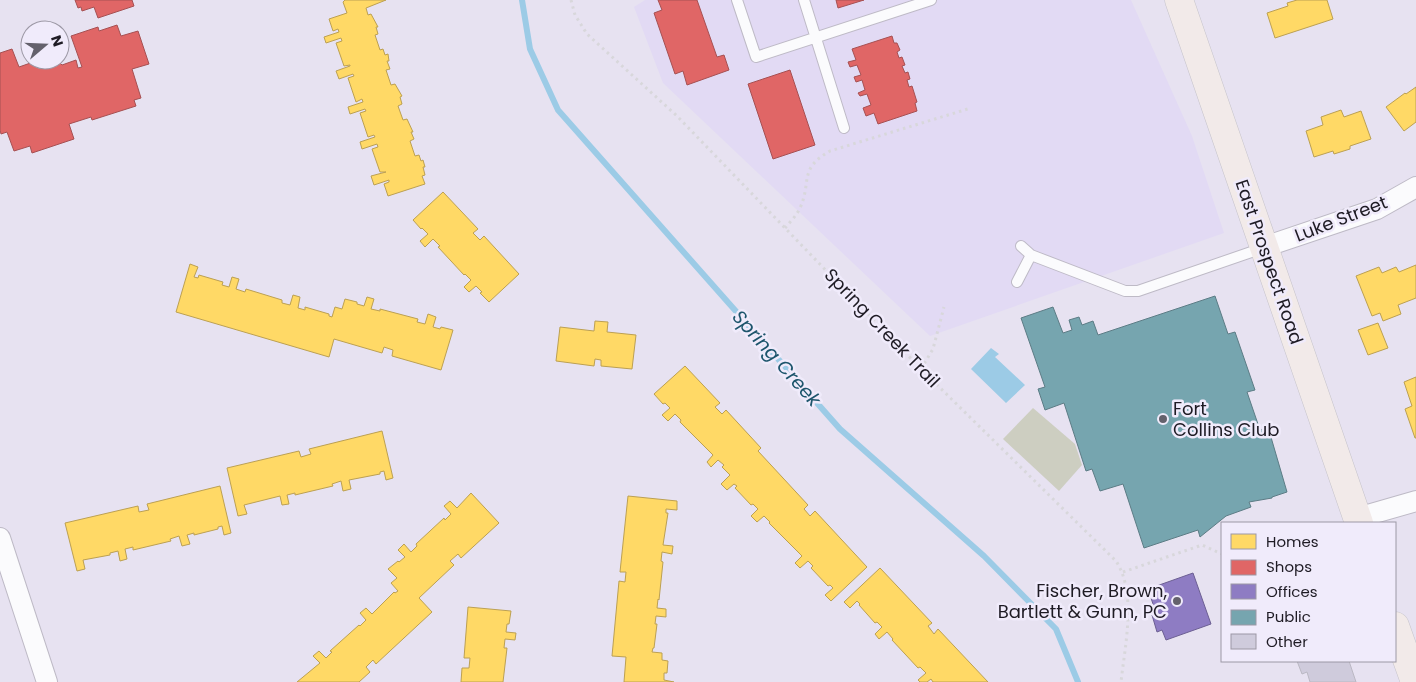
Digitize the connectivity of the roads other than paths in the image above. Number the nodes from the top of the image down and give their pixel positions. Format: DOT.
graph roads {
  1 [pos="737,0"];
  2 [pos="804,0"];
  3 [pos="931,0"];
  4 [pos="1179,0"];
  5 [pos="816,38"];
  6 [pos="844,128"];
  7 [pos="1416,187"];
  8 [pos="1020,246"];
  9 [pos="1264,247"];
  10 [pos="1031,255"];
  11 [pos="1017,282"];
  12 [pos="1416,501"];
  13 [pos="1358,521"];
  14 [pos="0,538"];
  15 [pos="1396,629"];
  16 [pos="47,682"];
  17 [pos="1415,682"];
  1 -- 5 [label="lane"];
  2 -- 5 [label="lane"];
  3 -- 5 [label="lane"];
  4 -- 9 [label="main road, East Prospect Road"];
  5 -- 6 [label="lane"];
  7 -- 9 [label="street, Luke Street"];
  8 -- 10 [label="lane"];
  9 -- 10 [label="lane"];
  9 -- 13 [label="main road, East Prospect Road"];
  10 -- 11 [label="lane"];
  12 -- 13 [label="street"];
  14 -- 16 [label="street"];
  15 -- 17 [label="main road"];
}
